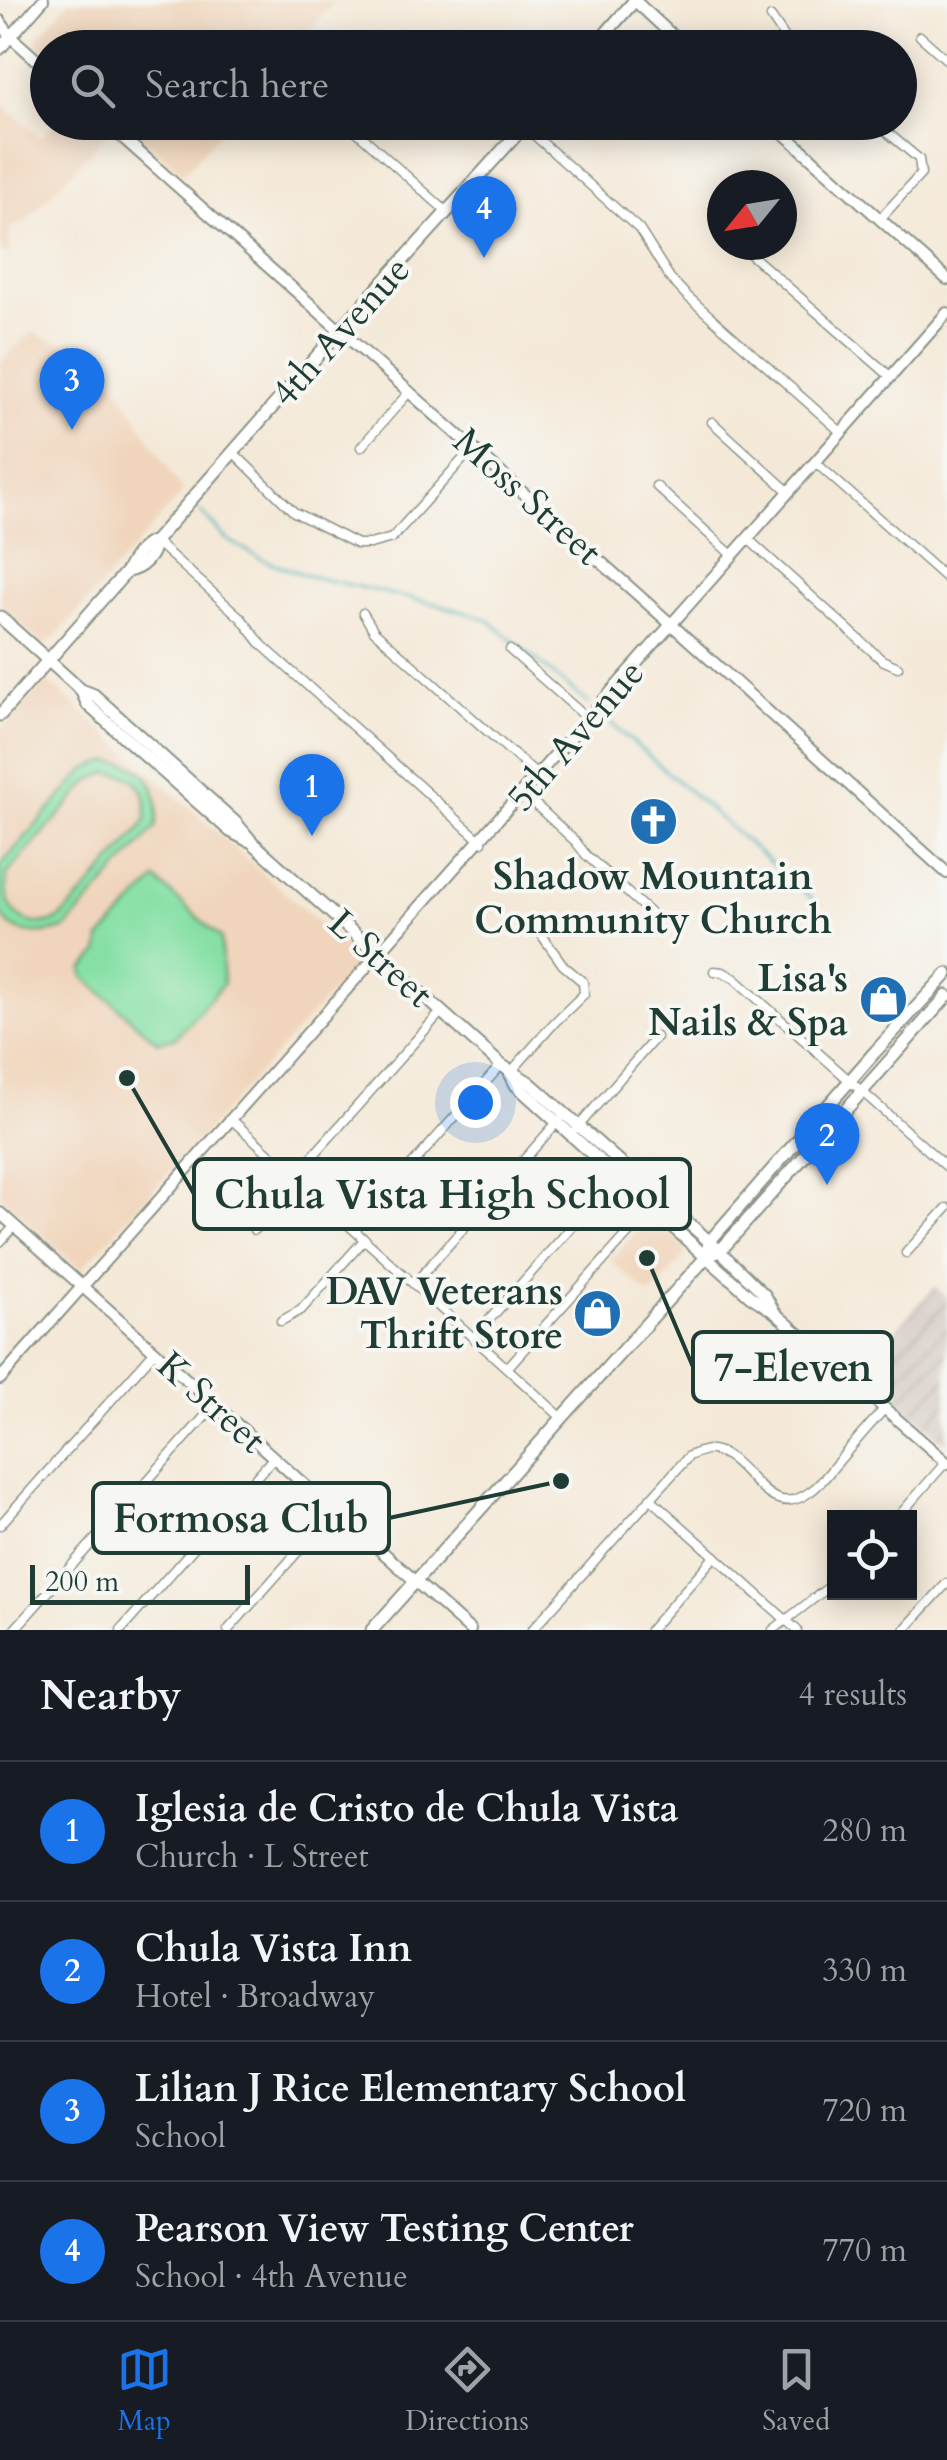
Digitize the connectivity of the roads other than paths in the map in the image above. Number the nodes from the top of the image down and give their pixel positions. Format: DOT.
graph roads {
  1 [pos="43,0"];
  2 [pos="634,0"];
  3 [pos="771,18"];
  4 [pos="0,22"];
  5 [pos="608,30"];
  6 [pos="666,30"];
  7 [pos="779,30"];
  8 [pos="11,36"];
  9 [pos="920,36"];
  10 [pos="0,49"];
  11 [pos="30,53"];
  12 [pos="947,60"];
  13 [pos="126,140"];
  14 [pos="366,140"];
  15 [pos="512,140"];
  16 [pos="543,140"];
  17 [pos="791,140"];
  18 [pos="896,140"];
  19 [pos="447,212"];
  20 [pos="880,219"];
  21 [pos="757,260"];
  22 [pos="947,279"];
  23 [pos="947,314"];
  24 [pos="340,330"];
  25 [pos="890,377"];
  26 [pos="410,392"];
  27 [pos="712,422"];
  28 [pos="841,432"];
  29 [pos="361,447"];
  30 [pos="473,448"];
  31 [pos="233,452"];
  32 [pos="815,462"];
  33 [pos="656,486"];
  34 [pos="788,492"];
  35 [pos="747,538"];
  36 [pos="154,541"];
  37 [pos="733,556"];
  38 [pos="947,579"];
  39 [pos="362,612"];
  40 [pos="0,618"];
  41 [pos="672,625"];
  42 [pos="510,650"];
  43 [pos="48,660"];
  44 [pos="898,667"];
  45 [pos="0,715"];
  46 [pos="587,718"];
  47 [pos="538,776"];
  48 [pos="524,794"];
  49 [pos="482,842"];
  50 [pos="947,873"];
  51 [pos="650,913"];
  52 [pos="541,934"];
  53 [pos="378,955"];
  54 [pos="714,971"];
  55 [pos="947,974"];
  56 [pos="947,996"];
  57 [pos="441,1012"];
  58 [pos="656,1037"];
  59 [pos="506,1069"];
  60 [pos="850,1083"];
  61 [pos="861,1093"];
  62 [pos="561,1118"];
  63 [pos="232,1120"];
  64 [pos="575,1131"];
  65 [pos="947,1167"];
  66 [pos="620,1172"];
  67 [pos="296,1178"];
  68 [pos="651,1208"];
  69 [pos="947,1208"];
  70 [pos="0,1212"];
  71 [pos="15,1226"];
  72 [pos="355,1229"];
  73 [pos="254,1230"];
  74 [pos="365,1239"];
  75 [pos="0,1242"];
  76 [pos="709,1242"];
  77 [pos="720,1252"];
  78 [pos="906,1253"];
  79 [pos="706,1257"];
  80 [pos="414,1284"];
  81 [pos="83,1287"];
  82 [pos="774,1312"];
  83 [pos="280,1321"];
  84 [pos="474,1337"];
  85 [pos="156,1351"];
  86 [pos="508,1367"];
  87 [pos="0,1379"];
  88 [pos="216,1404"];
  89 [pos="885,1408"];
  90 [pos="561,1417"];
  91 [pos="274,1458"];
  92 [pos="946,1463"];
  93 [pos="650,1498"];
  94 [pos="903,1510"];
  95 [pos="334,1511"];
  96 [pos="0,1524"];
  97 [pos="714,1556"];
  98 [pos="415,1582"];
  99 [pos="947,1583"];
  100 [pos="827,1588"];
  101 [pos="785,1620"];
  102 [pos="14,1630"];
  103 [pos="120,1630"];
  104 [pos="228,1630"];
  105 [pos="372,1630"];
  106 [pos="470,1630"];
  107 [pos="532,1630"];
  108 [pos="650,1630"];
  109 [pos="773,1630"];
  110 [pos="797,1630"];
  111 [pos="904,1630"];
  1 -- 8 [label="street"];
  2 -- 5 [label="main road"];
  2 -- 6 [label="street"];
  3 -- 7 [label="street"];
  4 -- 8 [label="street"];
  8 -- 10 [label="street"];
  8 -- 11 [label="street"];
  9 -- 12 [label="street"];
  13 -- 24 [label="street, Moss Street"];
  14 -- 19 [label="street"];
  15 -- 19 [label="main road, 4th Avenue"];
  16 -- 28 [label="street"];
  17 -- 20 [label="street"];
  18 -- 20 [label="street"];
  19 -- 24 [label="main road, 4th Avenue"];
  20 -- 22 [label="street"];
  21 -- 25 [label="street"];
  23 -- 25 [label="street, 5th Avenue"];
  24 -- 26 [label="street, Moss Street"];
  24 -- 31 [label="main road, 4th Avenue"];
  25 -- 28 [label="street, 5th Avenue"];
  26 -- 29 [label="street"];
  26 -- 30 [label="street, Moss Street"];
  27 -- 34 [label="street"];
  28 -- 32 [label="street, 5th Avenue"];
  30 -- 31 [label="street"];
  30 -- 41 [label="street, Moss Street"];
  31 -- 36 [label="main road, 4th Avenue"];
  32 -- 34 [label="street, 5th Avenue"];
  32 -- 38 [label="street"];
  33 -- 37 [label="street"];
  34 -- 35 [label="street, 5th Avenue"];
  35 -- 37 [label="street, 5th Avenue"];
  35 -- 44 [label="street"];
  36 -- 43 [label="main road, 4th Avenue"];
  36 -- 49 [label="street"];
  37 -- 41 [label="street, 5th Avenue"];
  39 -- 47 [label="street"];
  40 -- 43 [label="main road, L Street"];
  41 -- 46 [label="street, 5th Avenue"];
  41 -- 50 [label="street, Moss Street"];
  42 -- 46 [label="street"];
  43 -- 45 [label="main road, 4th Avenue"];
  43 -- 53 [label="main road, L Street"];
  46 -- 47 [label="street, 5th Avenue"];
  47 -- 48 [label="street, 5th Avenue"];
  48 -- 49 [label="street, 5th Avenue"];
  48 -- 51 [label="street"];
  49 -- 53 [label="street, 5th Avenue"];
  52 -- 59 [label="street"];
  53 -- 57 [label="main road, L Street"];
  53 -- 63 [label="street, 5th Avenue"];
  54 -- 60 [label="street"];
  55 -- 60 [label="main road"];
  56 -- 61 [label="main road"];
  57 -- 59 [label="main road, L Street"];
  57 -- 67 [label="street"];
  58 -- 64 [label="street"];
  59 -- 62 [label="main road, L Street"];
  59 -- 72 [label="street"];
  60 -- 61 [label="street"];
  60 -- 76 [label="main road"];
  61 -- 65 [label="street"];
  61 -- 77 [label="main road"];
  62 -- 64 [label="main road, L Street"];
  62 -- 80 [label="street"];
  63 -- 67 [label="street"];
  63 -- 81 [label="street, 5th Avenue"];
  64 -- 66 [label="main road, L Street"];
  66 -- 68 [label="main road, L Street"];
  66 -- 76 [label="main road, L Street"];
  66 -- 84 [label="street"];
  67 -- 72 [label="street"];
  67 -- 73 [label="street"];
  68 -- 79 [label="main road, L Street"];
  68 -- 86 [label="street"];
  69 -- 78 [label="street"];
  70 -- 71 [label="street, K Street"];
  71 -- 75 [label="street"];
  71 -- 81 [label="street, K Street"];
  72 -- 74 [label="street"];
  74 -- 80 [label="street"];
  74 -- 83 [label="street"];
  76 -- 77 [label="main road, L Street"];
  76 -- 79 [label="main road"];
  77 -- 79 [label="main road"];
  77 -- 82 [label="street, L Street"];
  79 -- 82 [label="street, L Street"];
  79 -- 90 [label="main road"];
  80 -- 84 [label="street"];
  81 -- 85 [label="street, K Street"];
  81 -- 87 [label="street, 5th Avenue"];
  82 -- 89 [label="street, L Street"];
  84 -- 86 [label="street"];
  85 -- 88 [label="street, K Street"];
  85 -- 96 [label="street"];
  86 -- 90 [label="street"];
  88 -- 91 [label="street, K Street"];
  88 -- 102 [label="street"];
  89 -- 92 [label="street, L Street"];
  89 -- 93 [label="street"];
  90 -- 98 [label="main road"];
  91 -- 95 [label="street, K Street"];
  91 -- 103 [label="street"];
  92 -- 94 [label="street"];
  93 -- 97 [label="street"];
  93 -- 107 [label="street"];
  95 -- 98 [label="street, K Street"];
  95 -- 104 [label="street"];
  97 -- 101 [label="street"];
  97 -- 108 [label="street"];
  98 -- 105 [label="main road"];
  98 -- 106 [label="street, K Street"];
  99 -- 111 [label="street"];
  100 -- 101 [label="street"];
  101 -- 109 [label="street"];
  101 -- 110 [label="street"];
}
